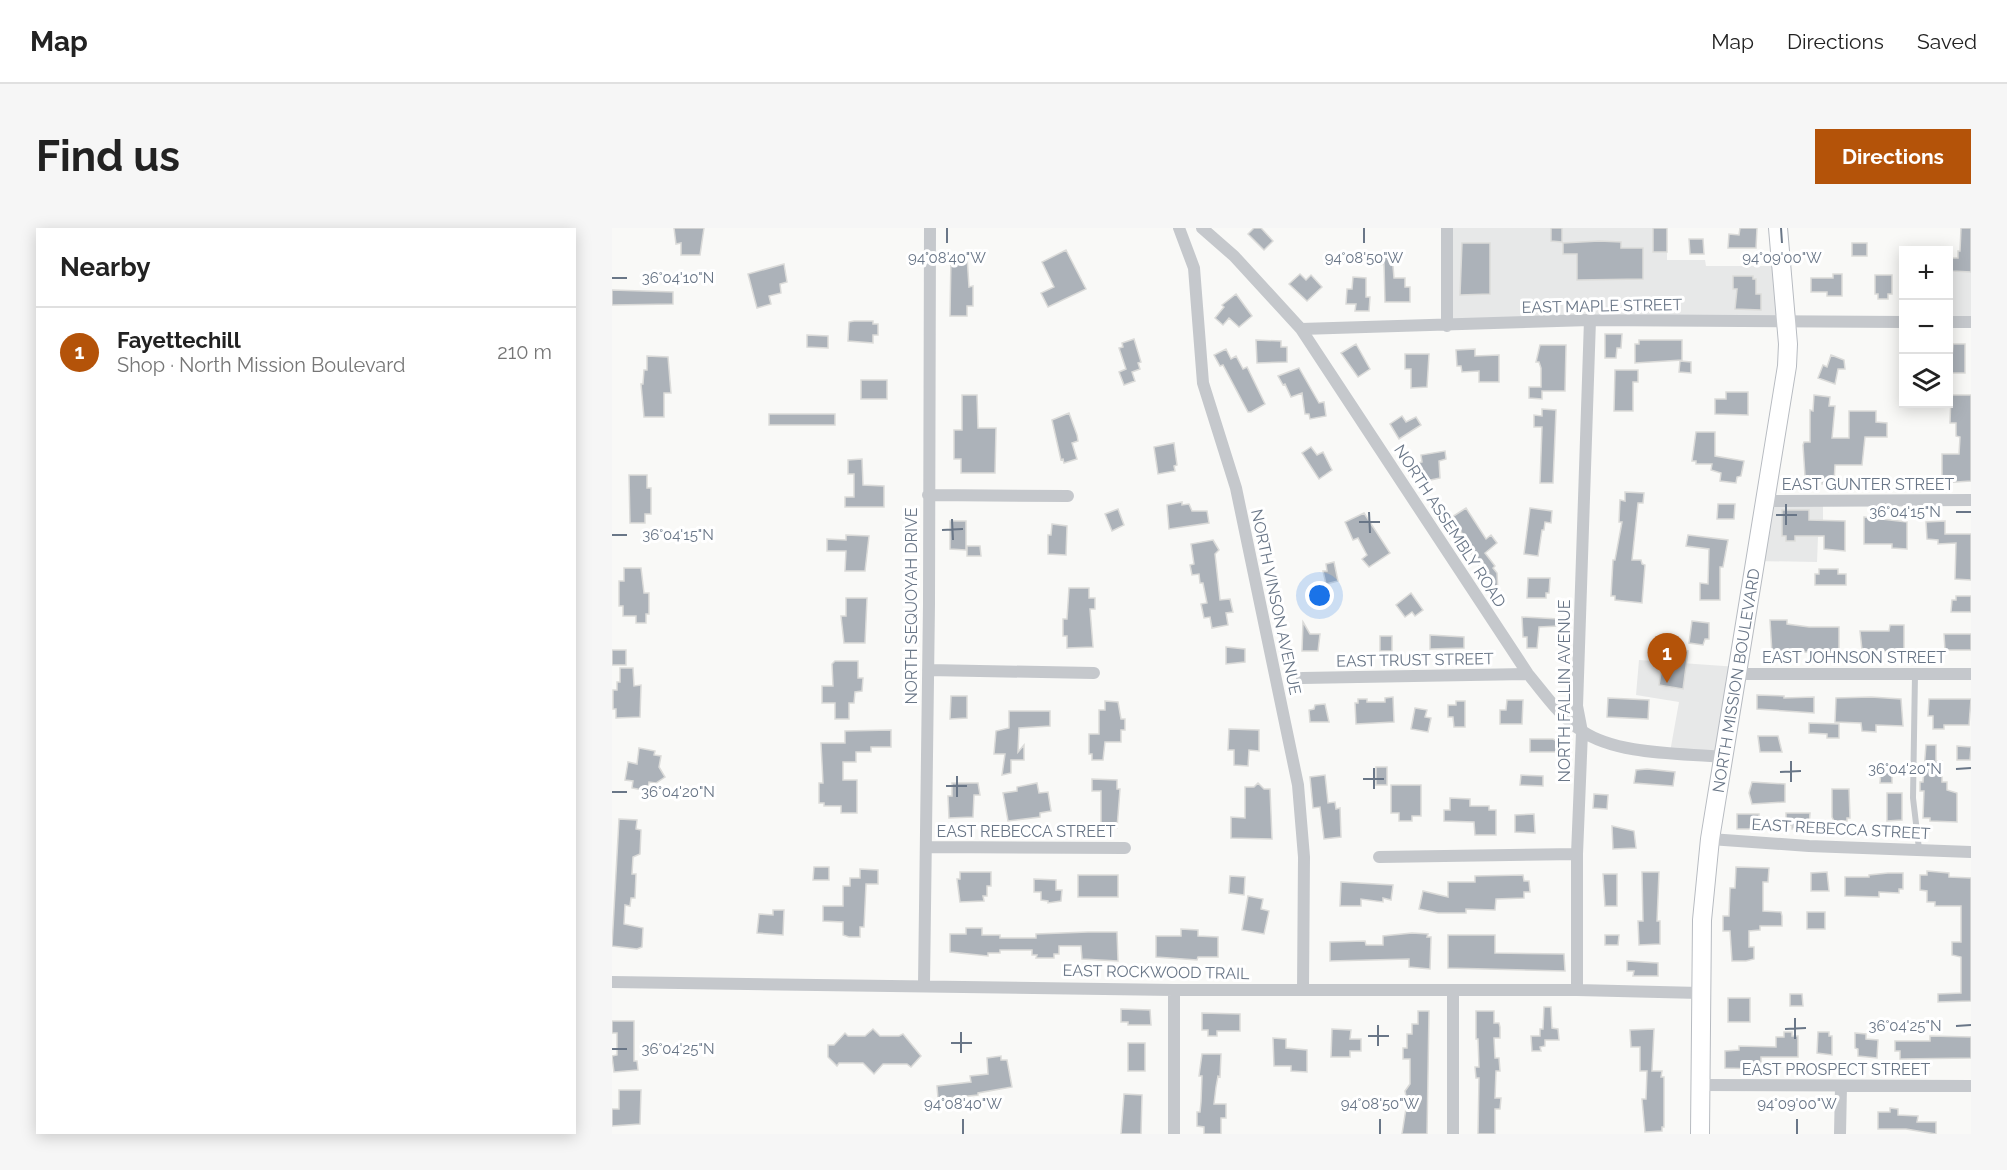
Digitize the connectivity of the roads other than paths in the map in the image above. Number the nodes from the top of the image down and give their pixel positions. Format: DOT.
graph roads {
  1 [pos="930,228"];
  2 [pos="1179,228"];
  3 [pos="1202,228"];
  4 [pos="1447,228"];
  5 [pos="1778,228"];
  6 [pos="1590,320"];
  7 [pos="1785,322"];
  8 [pos="1899,322"];
  9 [pos="1953,322"];
  10 [pos="1971,322"];
  11 [pos="1446,326"];
  12 [pos="1301,329"];
  13 [pos="928,495"];
  14 [pos="1068,496"];
  15 [pos="1971,500"];
  16 [pos="1765,501"];
  17 [pos="928,670"];
  18 [pos="1094,673"];
  19 [pos="1528,674"];
  20 [pos="1737,674"];
  21 [pos="1915,674"];
  22 [pos="1971,674"];
  23 [pos="1302,678"];
  24 [pos="1582,732"];
  25 [pos="1722,757"];
  26 [pos="1710,839"];
  27 [pos="926,847"];
  28 [pos="1125,848"];
  29 [pos="1919,849"];
  30 [pos="1971,852"];
  31 [pos="1577,854"];
  32 [pos="1379,857"];
  33 [pos="612,982"];
  34 [pos="924,984"];
  35 [pos="1174,990"];
  36 [pos="1303,990"];
  37 [pos="1453,990"];
  38 [pos="1577,990"];
  39 [pos="1700,993"];
  40 [pos="1700,1085"];
  41 [pos="1840,1086"];
  42 [pos="1971,1086"];
  43 [pos="1174,1134"];
  44 [pos="1453,1134"];
  45 [pos="1700,1134"];
  46 [pos="1840,1134"];
  1 -- 13 [label="street, NORTH SEQUOYAH DRIVE"];
  2 -- 36 [label="street, NORTH VINSON AVENUE"];
  3 -- 12 [label="street, NORTH ASSEMBLY ROAD"];
  4 -- 11 [label="street"];
  5 -- 7 [label="main road, NORTH MISSION BOULEVARD"];
  6 -- 7 [label="street, EAST MAPLE STREET"];
  6 -- 11 [label="street, EAST MAPLE STREET"];
  6 -- 24 [label="street, NORTH FALLIN AVENUE"];
  7 -- 8 [label="street, EAST MAPLE STREET"];
  7 -- 16 [label="main road, NORTH MISSION BOULEVARD"];
  9 -- 10 [label="street"];
  11 -- 12 [label="street, EAST MAPLE STREET"];
  12 -- 19 [label="street, NORTH ASSEMBLY ROAD"];
  13 -- 14 [label="street"];
  13 -- 17 [label="street, NORTH SEQUOYAH DRIVE"];
  15 -- 16 [label="street, EAST GUNTER STREET"];
  16 -- 20 [label="main road, NORTH MISSION BOULEVARD"];
  17 -- 18 [label="street"];
  17 -- 27 [label="street, NORTH SEQUOYAH DRIVE"];
  19 -- 23 [label="street, EAST TRUST STREET"];
  19 -- 24 [label="street, NORTH ASSEMBLY ROAD"];
  20 -- 21 [label="street, EAST JOHNSON STREET"];
  20 -- 25 [label="main road, NORTH MISSION BOULEVARD"];
  21 -- 22 [label="street, EAST JOHNSON STREET"];
  21 -- 29 [label="lane"];
  24 -- 25 [label="street, NORTH ASSEMBLY ROAD"];
  24 -- 31 [label="street, NORTH FALLIN AVENUE"];
  25 -- 26 [label="main road, NORTH MISSION BOULEVARD"];
  26 -- 29 [label="street, EAST REBECCA STREET"];
  26 -- 39 [label="main road, NORTH MISSION BOULEVARD"];
  27 -- 28 [label="street, EAST REBECCA STREET"];
  27 -- 34 [label="street, NORTH SEQUOYAH DRIVE"];
  29 -- 30 [label="street, EAST REBECCA STREET"];
  31 -- 32 [label="street"];
  31 -- 38 [label="street, NORTH FALLIN AVENUE"];
  33 -- 34 [label="street, EAST ROCKWOOD TRAIL"];
  34 -- 35 [label="street, EAST ROCKWOOD TRAIL"];
  35 -- 36 [label="street, EAST ROCKWOOD TRAIL"];
  35 -- 43 [label="street"];
  36 -- 37 [label="street, EAST ROCKWOOD TRAIL"];
  37 -- 38 [label="street, EAST ROCKWOOD TRAIL"];
  37 -- 44 [label="street"];
  38 -- 39 [label="street, EAST ROCKWOOD TRAIL"];
  39 -- 40 [label="main road, NORTH MISSION BOULEVARD"];
  40 -- 41 [label="street, EAST PROSPECT STREET"];
  40 -- 45 [label="main road, NORTH MISSION BOULEVARD"];
  41 -- 42 [label="street, EAST PROSPECT STREET"];
  41 -- 46 [label="street"];
}
